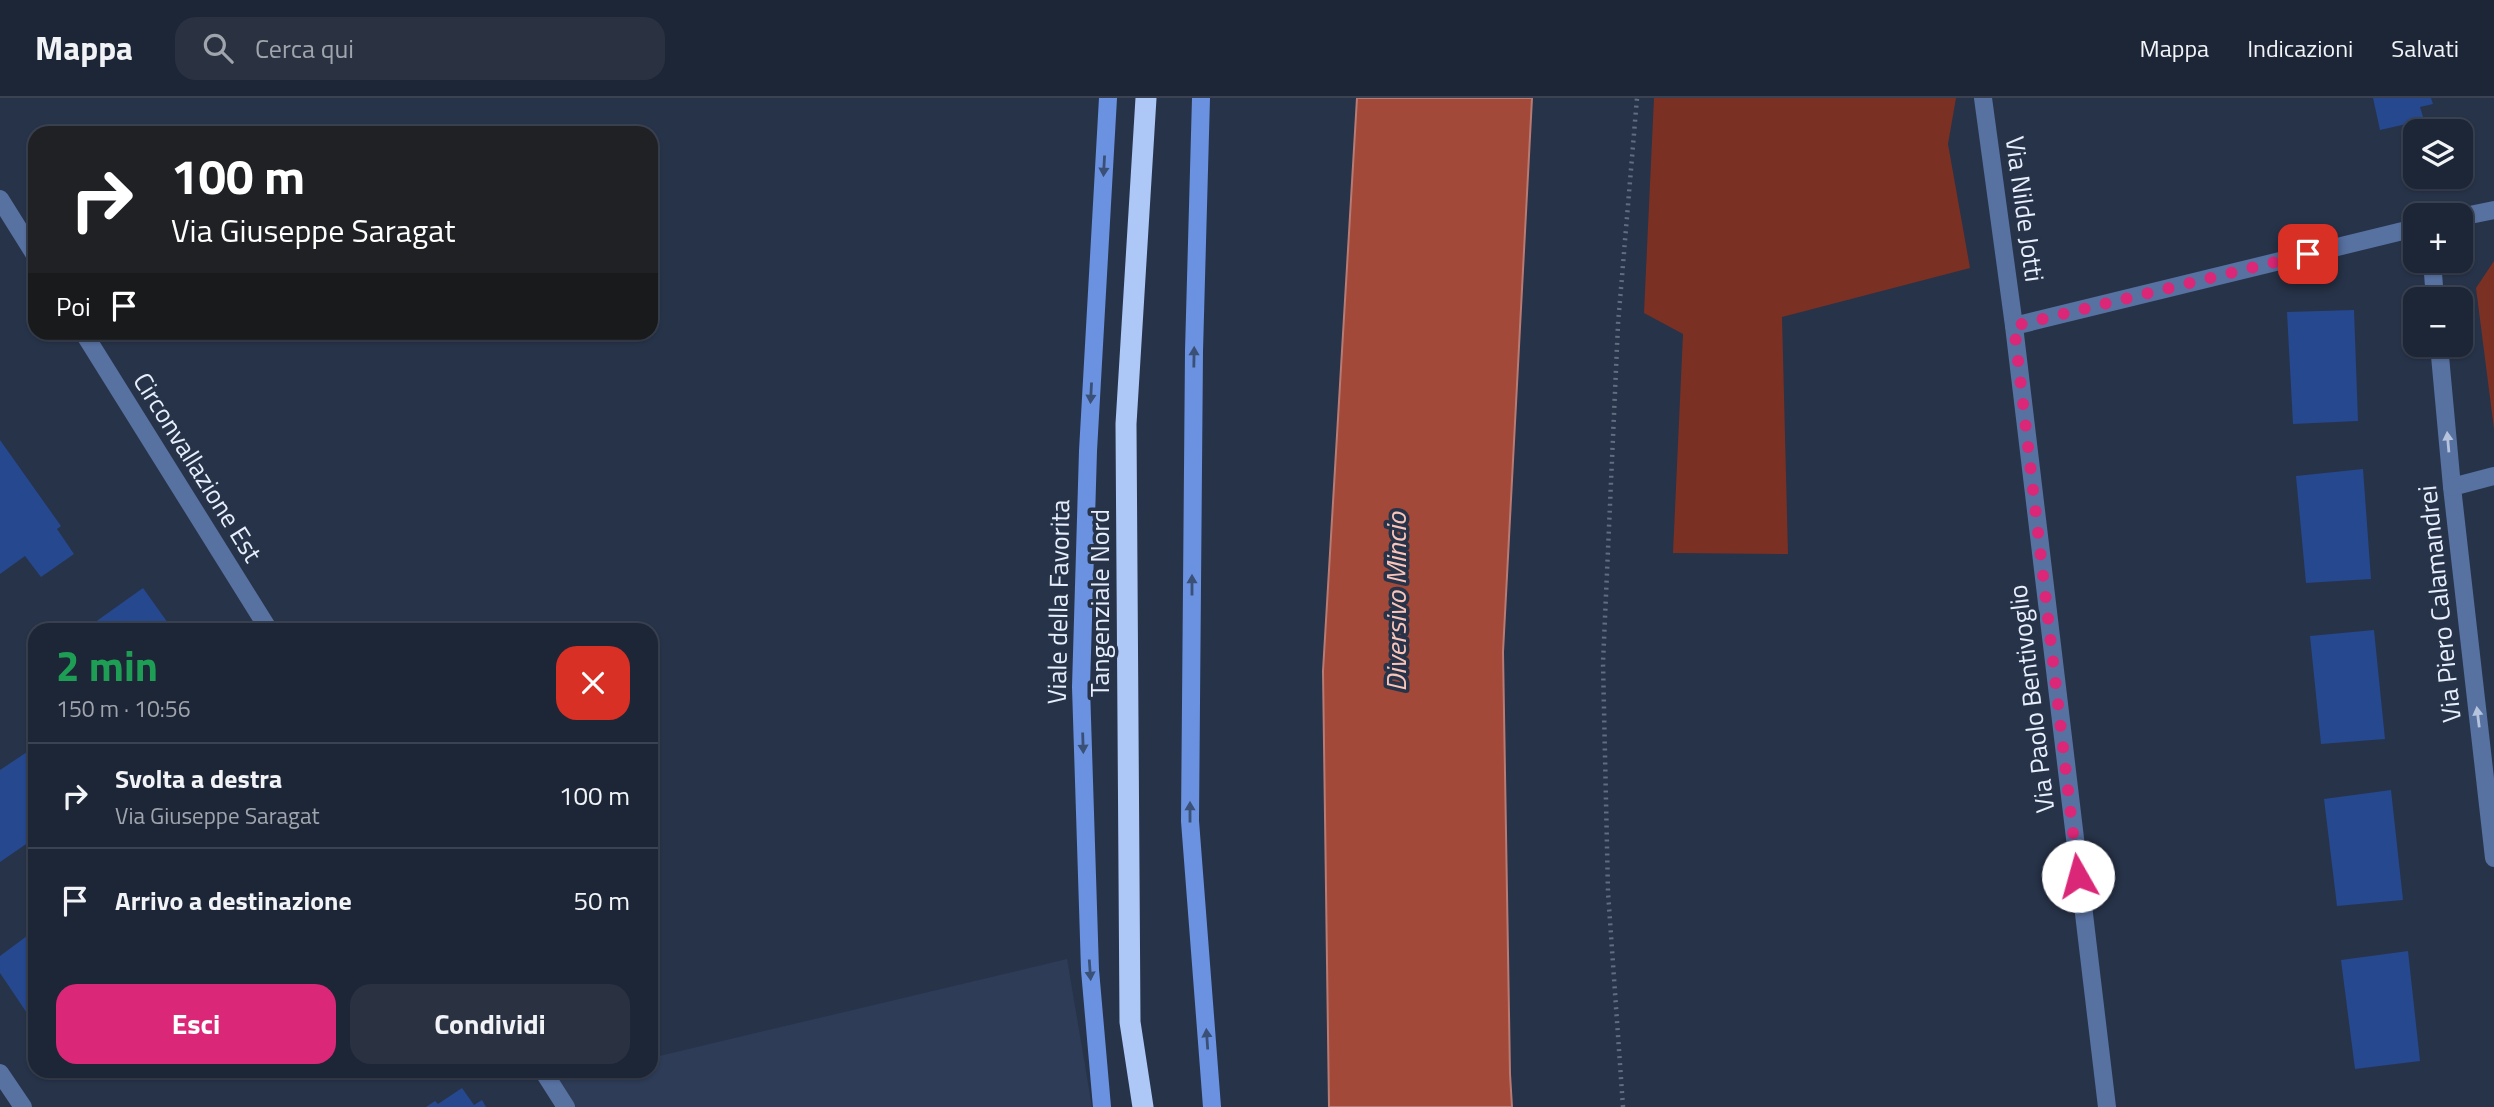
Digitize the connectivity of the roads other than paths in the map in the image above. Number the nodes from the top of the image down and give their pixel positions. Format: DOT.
graph roads {
  1 [pos="1108,98"];
  2 [pos="1146,98"];
  3 [pos="1200,98"];
  4 [pos="1983,98"];
  5 [pos="0,199"];
  6 [pos="2494,210"];
  7 [pos="2473,214"];
  8 [pos="2403,231"];
  9 [pos="28,245"];
  10 [pos="2014,326"];
  11 [pos="88,340"];
  12 [pos="2440,357"];
  13 [pos="2494,476"];
  14 [pos="2452,487"];
  15 [pos="264,623"];
  16 [pos="2494,858"];
  17 [pos="0,1073"];
  18 [pos="548,1078"];
  19 [pos="23,1107"];
  20 [pos="566,1107"];
  21 [pos="1102,1107"];
  22 [pos="1143,1107"];
  23 [pos="1212,1107"];
  24 [pos="2107,1107"];
  1 -- 21 [label="main road, Viale della Favorita, one-way"];
  2 -- 22 [label="highway, Tangenziale Nord"];
  23 -- 3 [label="main road, one-way"];
  4 -- 10 [label="street, Via Nilde Jotti"];
  5 -- 9 [label="street"];
  6 -- 7 [label="street"];
  8 -- 10 [label="street"];
  10 -- 24 [label="street, Via Paolo Bentivoglio"];
  11 -- 15 [label="street, Circonvallazione Est"];
  14 -- 12 [label="street, Via Piero Calamandrei, one-way"];
  13 -- 14 [label="street"];
  16 -- 14 [label="street, Via Piero Calamandrei, one-way"];
  17 -- 19 [label="street"];
  18 -- 20 [label="street"];
}
